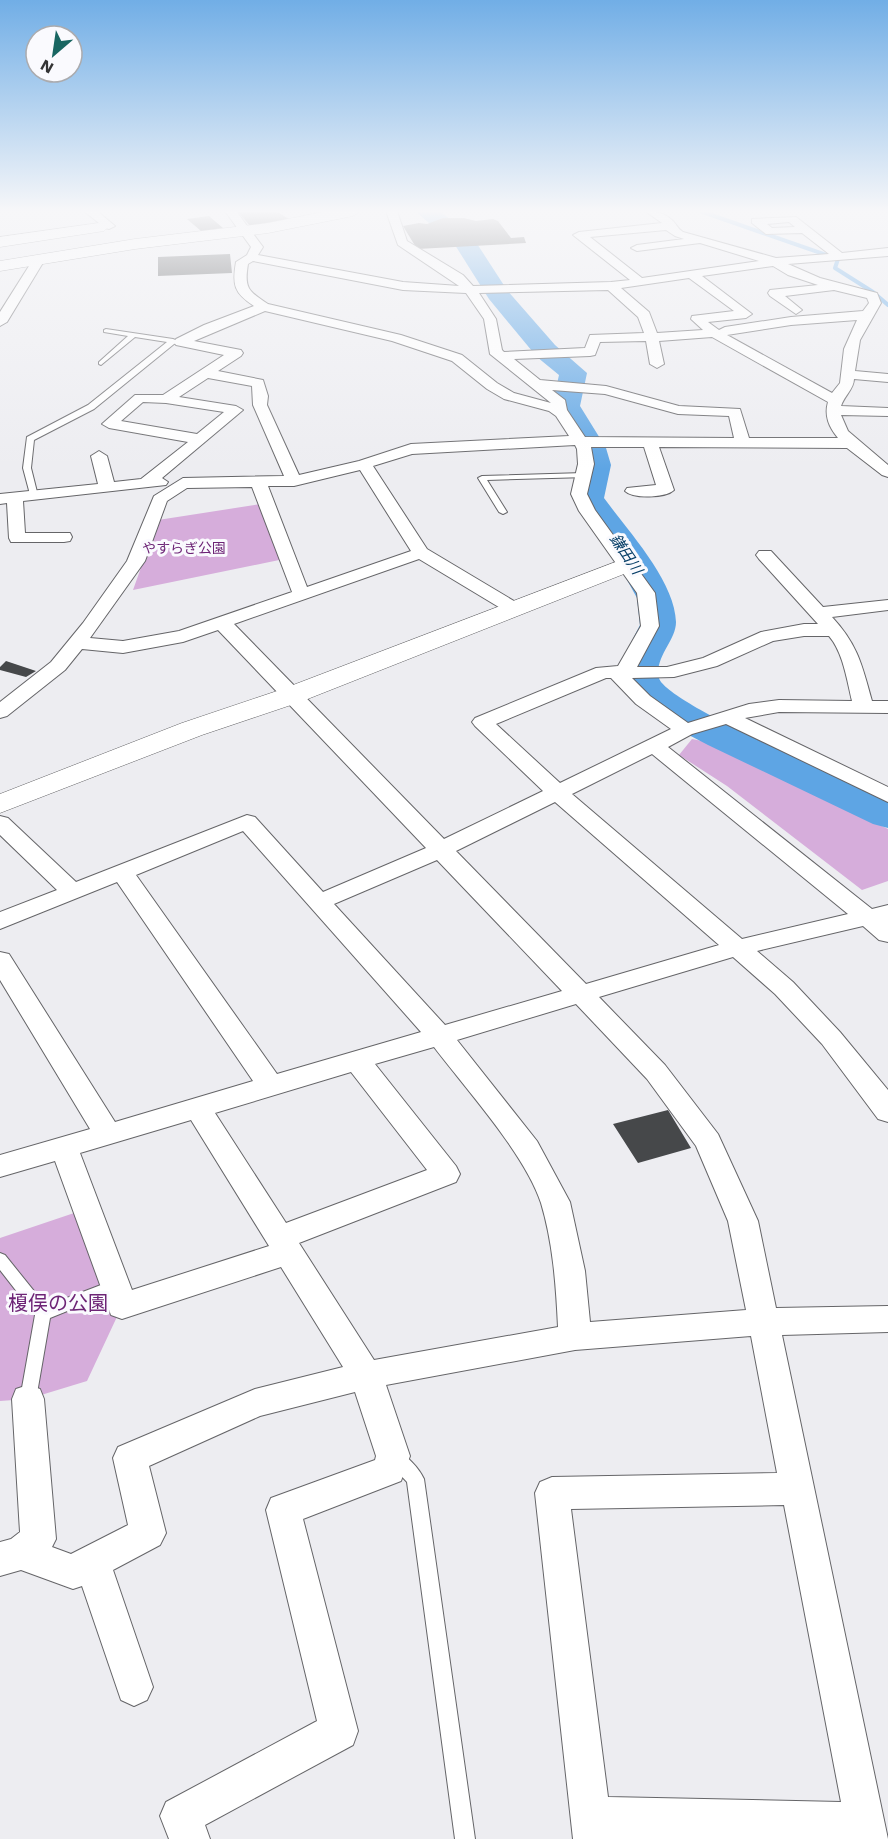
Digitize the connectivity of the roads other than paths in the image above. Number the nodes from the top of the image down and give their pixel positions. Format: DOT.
graph roads {
  1 [pos="16,297"];
  2 [pos="248,297"];
  3 [pos="475,297"];
  4 [pos="623,297"];
  5 [pos="723,297"];
  6 [pos="779,297"];
  7 [pos="873,297"];
  8 [pos="264,307"];
  9 [pos="796,310"];
  10 [pos="866,315"];
  11 [pos="0,322"];
  12 [pos="106,331"];
  13 [pos="714,333"];
  14 [pos="134,335"];
  15 [pos="652,337"];
  16 [pos="177,342"];
  17 [pos="501,356"];
  18 [pos="100,363"];
  19 [pos="657,364"];
  20 [pos="206,373"];
  21 [pos="848,374"];
  22 [pos="888,378"];
  23 [pos="536,384"];
  24 [pos="166,399"];
  25 [pos="834,405"];
  26 [pos="888,412"];
  27 [pos="561,413"];
  28 [pos="200,440"];
  29 [pos="580,441"];
  30 [pos="650,442"];
  31 [pos="743,443"];
  32 [pos="852,443"];
  33 [pos="99,456"];
  34 [pos="364,464"];
  35 [pos="888,471"];
  36 [pos="584,475"];
  37 [pos="294,481"];
  38 [pos="146,483"];
  39 [pos="183,483"];
  40 [pos="258,483"];
  41 [pos="107,486"];
  42 [pos="633,491"];
  43 [pos="34,496"];
  44 [pos="7,499"];
  45 [pos="503,512"];
  46 [pos="64,537"];
  47 [pos="421,553"];
  48 [pos="765,555"];
  49 [pos="626,565"];
  50 [pos="302,596"];
  51 [pos="888,605"];
  52 [pos="513,608"];
  53 [pos="818,613"];
  54 [pos="223,624"];
  55 [pos="834,630"];
  56 [pos="76,644"];
  57 [pos="626,672"];
  58 [pos="290,696"];
  59 [pos="864,707"];
  60 [pos="888,707"];
  61 [pos="0,712"];
  62 [pos="728,717"];
  63 [pos="685,730"];
  64 [pos="654,746"];
  65 [pos="558,793"];
  66 [pos="888,795"];
  67 [pos="0,804"];
  68 [pos="0,823"];
  69 [pos="440,850"];
  70 [pos="122,872"];
  71 [pos="73,892"];
  72 [pos="319,902"];
  73 [pos="0,921"];
  74 [pos="882,922"];
  75 [pos="736,948"];
  76 [pos="0,960"];
  77 [pos="579,993"];
  78 [pos="438,1035"];
  79 [pos="356,1059"];
  80 [pos="270,1085"];
  81 [pos="197,1107"];
  82 [pos="888,1112"];
  83 [pos="108,1134"];
  84 [pos="64,1147"];
  85 [pos="0,1166"];
  86 [pos="284,1245"];
  87 [pos="0,1259"];
  88 [pos="114,1286"];
  89 [pos="43,1314"];
  90 [pos="888,1319"];
  91 [pos="764,1322"];
  92 [pos="575,1337"];
  93 [pos="366,1374"];
  94 [pos="27,1398"];
  95 [pos="393,1456"];
  96 [pos="797,1489"];
  97 [pos="10,1556"];
  98 [pos="92,1562"];
  99 [pos="134,1687"];
  100 [pos="591,1828"];
  101 [pos="867,1831"];
  102 [pos="190,1839"];
  103 [pos="465,1839"];
  1 -- 11 [label="street"];
  2 -- 8 [label="street"];
  3 -- 17 [label="street"];
  4 -- 15 [label="street"];
  5 -- 13 [label="street"];
  6 -- 9 [label="street"];
  7 -- 10 [label="street"];
  8 -- 16 [label="street"];
  8 -- 27 [label="street"];
  10 -- 13 [label="street"];
  10 -- 21 [label="street"];
  12 -- 14 [label="lane"];
  13 -- 15 [label="street"];
  13 -- 25 [label="street"];
  14 -- 16 [label="lane"];
  14 -- 18 [label="lane"];
  15 -- 17 [label="street"];
  15 -- 19 [label="street"];
  16 -- 20 [label="street"];
  16 -- 43 [label="lane"];
  17 -- 23 [label="street"];
  20 -- 24 [label="street"];
  20 -- 37 [label="street"];
  21 -- 22 [label="street"];
  21 -- 25 [label="street"];
  23 -- 27 [label="street"];
  23 -- 31 [label="street"];
  24 -- 28 [label="street"];
  24 -- 28 [label="street"];
  25 -- 26 [label="street"];
  25 -- 32 [label="street"];
  27 -- 29 [label="street"];
  28 -- 38 [label="street"];
  29 -- 30 [label="street"];
  29 -- 34 [label="street"];
  29 -- 36 [label="street"];
  30 -- 31 [label="street"];
  30 -- 42 [label="street"];
  31 -- 32 [label="street"];
  32 -- 35 [label="street"];
  33 -- 41 [label="street"];
  34 -- 37 [label="street"];
  34 -- 47 [label="street"];
  36 -- 45 [label="lane"];
  36 -- 49 [label="street"];
  37 -- 40 [label="street"];
  38 -- 39 [label="street"];
  38 -- 41 [label="street"];
  39 -- 40 [label="street"];
  39 -- 56 [label="street"];
  40 -- 50 [label="street"];
  41 -- 43 [label="street"];
  43 -- 44 [label="street"];
  44 -- 46 [label="street"];
  47 -- 50 [label="street"];
  47 -- 52 [label="street"];
  48 -- 53 [label="street"];
  49 -- 52 [label="street"];
  49 -- 57 [label="street"];
  50 -- 54 [label="street"];
  51 -- 53 [label="street"];
  52 -- 58 [label="street"];
  53 -- 55 [label="street"];
  54 -- 56 [label="street"];
  54 -- 58 [label="street"];
  55 -- 57 [label="street"];
  55 -- 59 [label="street"];
  56 -- 61 [label="street"];
  57 -- 63 [label="street"];
  57 -- 65 [label="street"];
  58 -- 67 [label="street"];
  58 -- 69 [label="street"];
  59 -- 60 [label="street"];
  59 -- 62 [label="street"];
  62 -- 63 [label="street"];
  62 -- 66 [label="street"];
  63 -- 64 [label="street"];
  64 -- 65 [label="street"];
  64 -- 74 [label="street"];
  65 -- 69 [label="street"];
  65 -- 75 [label="street"];
  68 -- 71 [label="street"];
  69 -- 72 [label="street"];
  69 -- 77 [label="street"];
  70 -- 71 [label="street"];
  70 -- 72 [label="street"];
  70 -- 80 [label="street"];
  71 -- 73 [label="street"];
  72 -- 78 [label="street"];
  74 -- 75 [label="street"];
  75 -- 77 [label="street"];
  75 -- 82 [label="street"];
  76 -- 83 [label="street"];
  77 -- 78 [label="street"];
  77 -- 91 [label="street"];
  78 -- 79 [label="street"];
  78 -- 92 [label="street"];
  79 -- 80 [label="street"];
  79 -- 86 [label="street"];
  80 -- 81 [label="street"];
  81 -- 83 [label="street"];
  81 -- 86 [label="street"];
  83 -- 84 [label="street"];
  84 -- 85 [label="street"];
  84 -- 88 [label="street"];
  86 -- 88 [label="street"];
  86 -- 93 [label="street"];
  87 -- 89 [label="lane"];
  88 -- 89 [label="lane"];
  89 -- 94 [label="lane"];
  90 -- 91 [label="street"];
  91 -- 92 [label="street"];
  91 -- 96 [label="street"];
  92 -- 93 [label="street"];
  93 -- 95 [label="street"];
  93 -- 98 [label="street"];
  94 -- 97 [label="street"];
  95 -- 102 [label="street"];
  95 -- 103 [label="lane"];
  96 -- 100 [label="street"];
  96 -- 101 [label="street"];
  97 -- 98 [label="street"];
  98 -- 99 [label="street"];
  100 -- 101 [label="street"];
}
